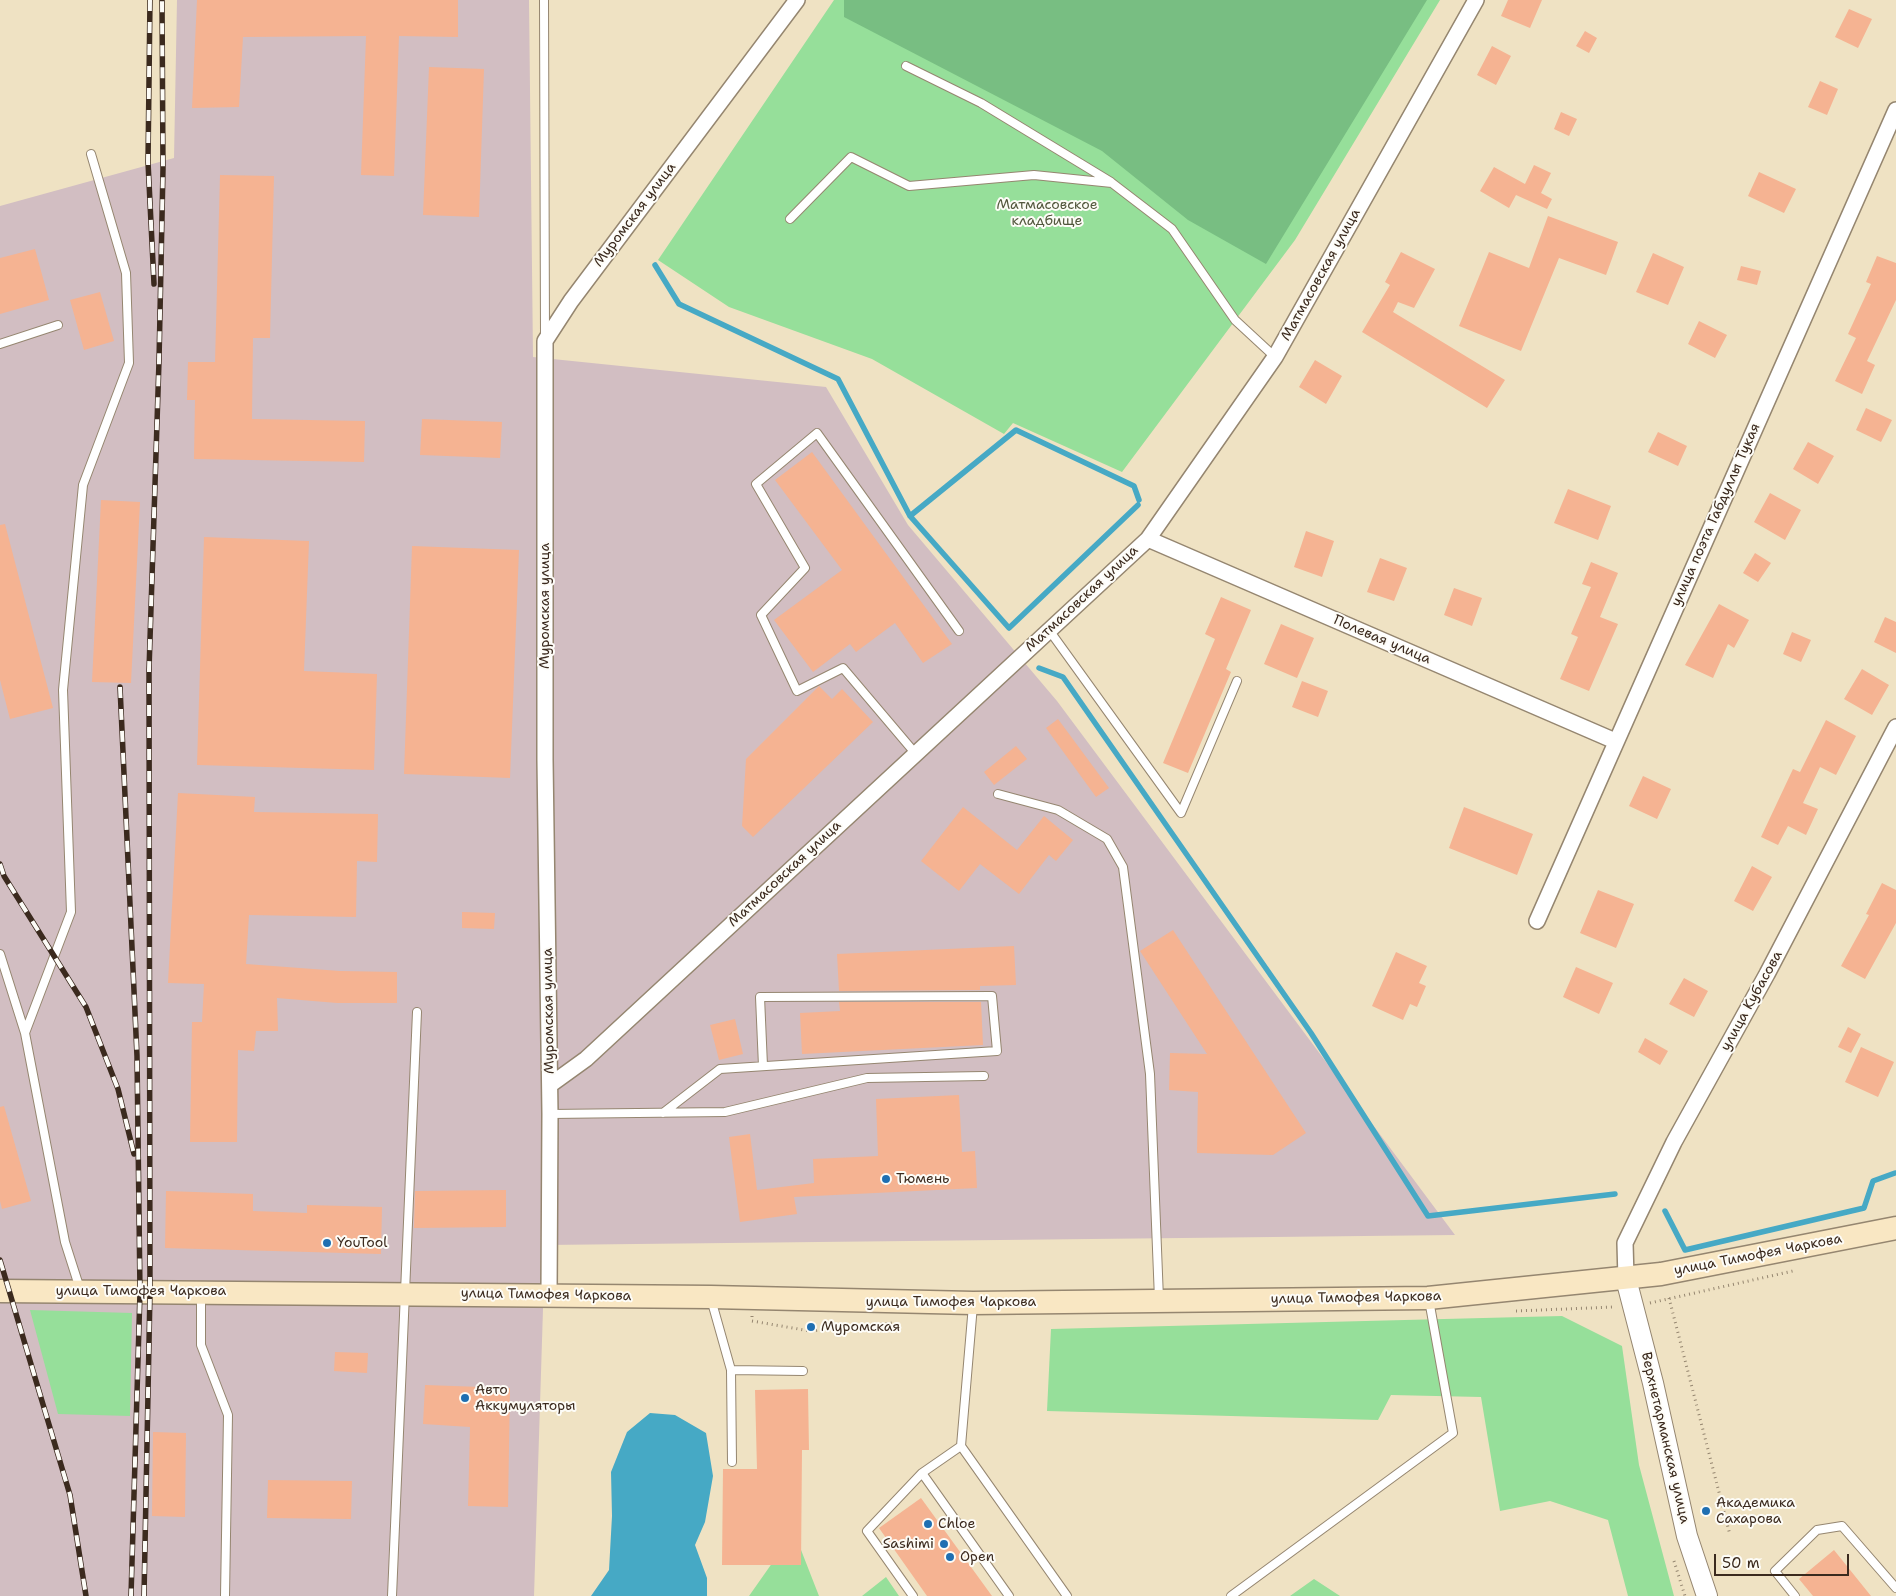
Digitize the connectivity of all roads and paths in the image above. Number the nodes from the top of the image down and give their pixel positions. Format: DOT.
graph roads {
  1 [pos="544,0"];
  2 [pos="797,0"];
  3 [pos="1476,0"];
  4 [pos="906,66"];
  5 [pos="1896,110"];
  6 [pos="91,154"];
  7 [pos="1112,183"];
  8 [pos="790,219"];
  9 [pos="58,325"];
  10 [pos="545,341"];
  11 [pos="0,344"];
  12 [pos="1276,357"];
  13 [pos="1148,539"];
  14 [pos="1049,630"];
  15 [pos="959,631"];
  16 [pos="1237,681"];
  17 [pos="1896,727"];
  18 [pos="1615,741"];
  19 [pos="915,753"];
  20 [pos="998,794"];
  21 [pos="1537,921"];
  22 [pos="0,954"];
  23 [pos="417,1012"];
  24 [pos="25,1033"];
  25 [pos="763,1066"];
  26 [pos="984,1076"];
  27 [pos="550,1085"];
  28 [pos="663,1113"];
  29 [pos="550,1114"];
  30 [pos="1896,1228"];
  31 [pos="1626,1279"];
  32 [pos="81,1290"];
  33 [pos="0,1291"];
  34 [pos="201,1291"];
  35 [pos="405,1293"];
  36 [pos="549,1294"];
  37 [pos="711,1297"];
  38 [pos="1428,1298"];
  39 [pos="1669,1298"];
  40 [pos="1159,1301"];
  41 [pos="973,1303"];
  42 [pos="731,1370"];
  43 [pos="803,1371"];
  44 [pos="961,1446"];
  45 [pos="732,1462"];
  46 [pos="922,1473"];
  47 [pos="1730,1535"];
  48 [pos="1896,1588"];
  49 [pos="225,1596"];
  50 [pos="392,1596"];
  51 [pos="912,1596"];
  52 [pos="1009,1596"];
  53 [pos="1067,1596"];
  54 [pos="1231,1596"];
  55 [pos="1708,1596"];
  56 [pos="1795,1596"];
  1 -- 10 [label="lane"];
  2 -- 10 [label="street, Муромская улица"];
  3 -- 12 [label="street, Матмасовская улица"];
  4 -- 7 [label="lane"];
  5 -- 18 [label="street, улица поэта Габдуллы Тукая"];
  6 -- 24 [label="lane"];
  7 -- 8 [label="lane"];
  7 -- 12 [label="lane"];
  9 -- 11 [label="lane"];
  10 -- 27 [label="street, Муромская улица"];
  12 -- 13 [label="street, Матмасовская улица"];
  13 -- 14 [label="street, Матмасовская улица"];
  13 -- 18 [label="street, Полевая улица"];
  14 -- 16 [label="lane"];
  14 -- 19 [label="street, Матмасовская улица"];
  15 -- 19 [label="lane"];
  17 -- 31 [label="street, улица Кубасова"];
  18 -- 21 [label="street, улица поэта Габдуллы Тукая"];
  19 -- 27 [label="street, Матмасовская улица"];
  20 -- 40 [label="lane"];
  22 -- 24 [label="lane"];
  23 -- 35 [label="lane"];
  24 -- 32 [label="lane"];
  25 -- 25 [label="lane"];
  25 -- 28 [label="lane"];
  26 -- 28 [label="lane"];
  27 -- 29 [label="street, Муромская улица"];
  28 -- 29 [label="lane"];
  29 -- 36 [label="street, Муромская улица"];
  30 -- 31 [label="main road, улица Тимофея Чаркова"];
  31 -- 38 [label="main road, улица Тимофея Чаркова"];
  31 -- 55 [label="street, Верхнетарманская улица"];
  32 -- 33 [label="main road, улица Тимофея Чаркова"];
  32 -- 34 [label="main road, улица Тимофея Чаркова"];
  34 -- 35 [label="main road, улица Тимофея Чаркова"];
  34 -- 49 [label="lane"];
  35 -- 36 [label="main road, улица Тимофея Чаркова"];
  35 -- 50 [label="lane"];
  36 -- 37 [label="main road, улица Тимофея Чаркова"];
  37 -- 41 [label="main road, улица Тимофея Чаркова"];
  37 -- 42 [label="lane"];
  38 -- 40 [label="main road, улица Тимофея Чаркова"];
  38 -- 54 [label="lane"];
  39 -- 47 [label="path"];
  40 -- 41 [label="main road, улица Тимофея Чаркова"];
  41 -- 44 [label="lane"];
  42 -- 43 [label="lane"];
  42 -- 45 [label="lane"];
  44 -- 46 [label="lane"];
  44 -- 53 [label="lane"];
  46 -- 51 [label="lane"];
  46 -- 52 [label="lane"];
  48 -- 56 [label="lane"];
}
